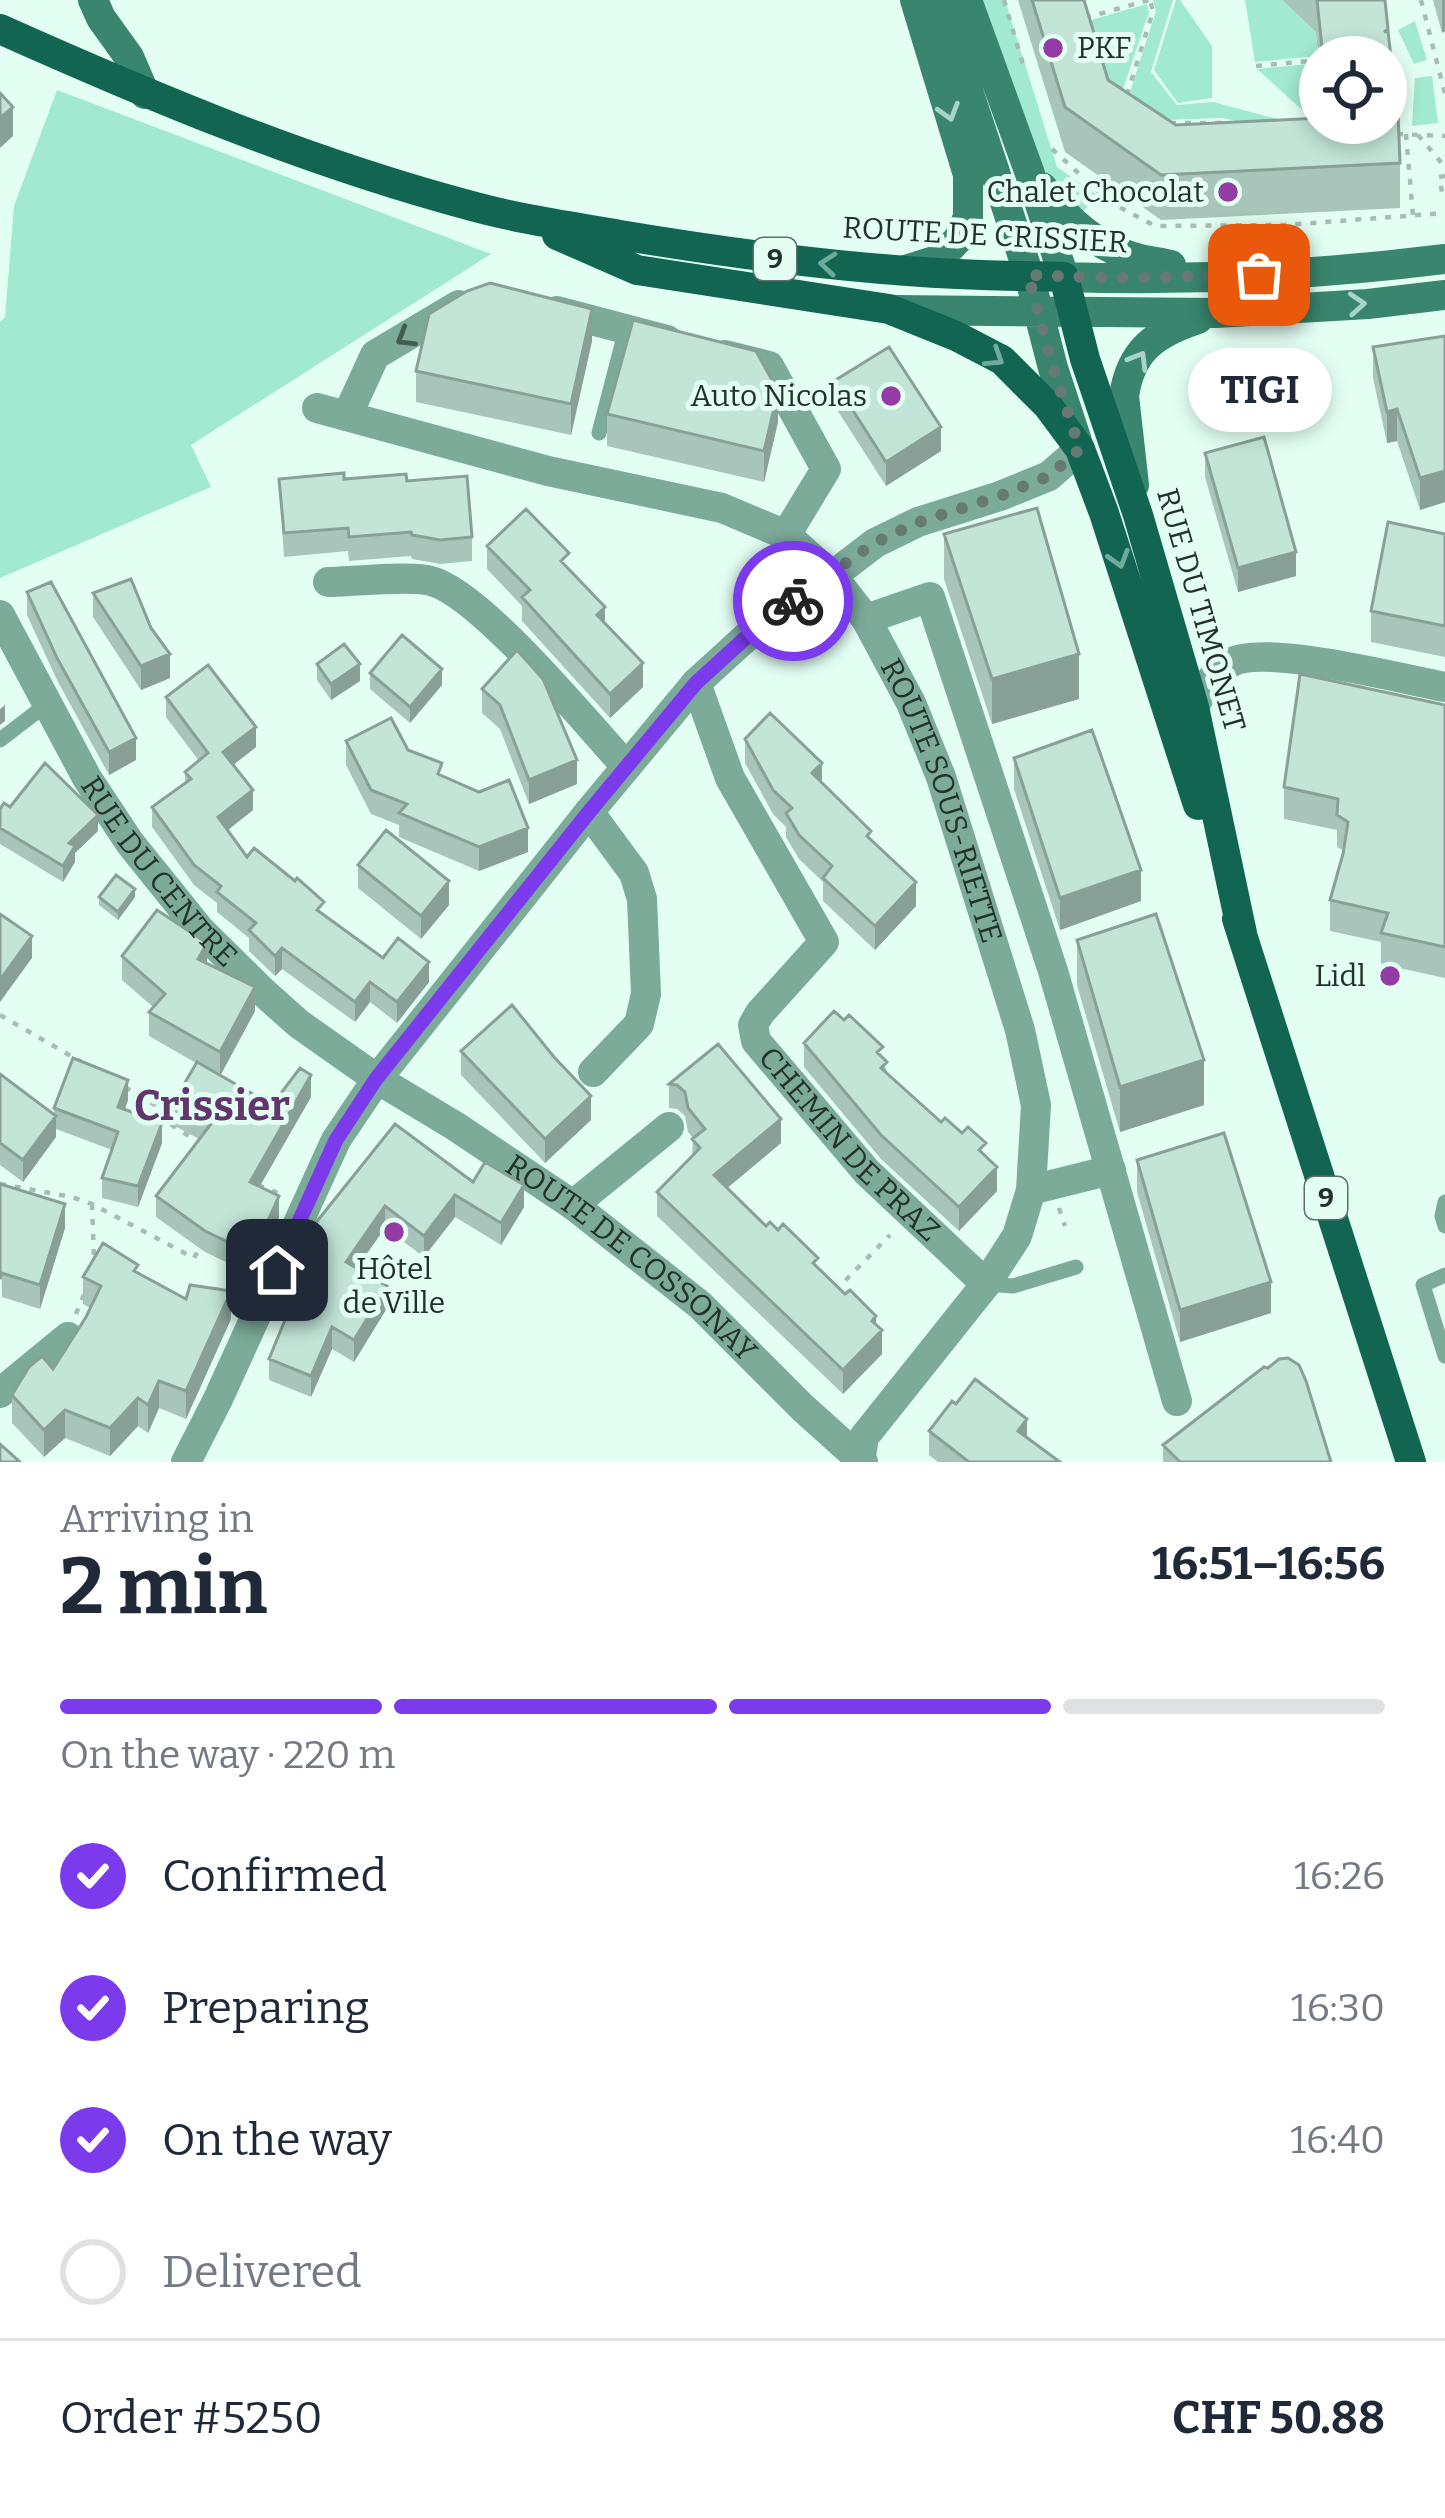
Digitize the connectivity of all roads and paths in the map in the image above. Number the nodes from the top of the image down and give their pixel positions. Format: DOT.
graph roads {
  1 [pos="93,0"];
  2 [pos="915,0"];
  3 [pos="938,0"];
  4 [pos="968,0"];
  5 [pos="1004,0"];
  6 [pos="1150,0"];
  7 [pos="1421,0"];
  8 [pos="1076,20"];
  9 [pos="0,29"];
  10 [pos="1445,56"];
  11 [pos="1436,59"];
  12 [pos="1299,62"];
  13 [pos="1256,66"];
  14 [pos="1028,82"];
  15 [pos="145,94"];
  16 [pos="1126,94"];
  17 [pos="1445,94"];
  18 [pos="1160,123"];
  19 [pos="1245,126"];
  20 [pos="1407,134"];
  21 [pos="1418,135"];
  22 [pos="1445,136"];
  23 [pos="1047,144"];
  24 [pos="1407,144"];
  25 [pos="1445,166"];
  26 [pos="1029,171"];
  27 [pos="1445,176"];
  28 [pos="1445,197"];
  29 [pos="1445,214"];
  30 [pos="1413,216"];
  31 [pos="525,219"];
  32 [pos="1445,260"];
  33 [pos="903,270"];
  34 [pos="1028,275"];
  35 [pos="1064,277"];
  36 [pos="1211,278"];
  37 [pos="489,294"];
  38 [pos="1445,295"];
  39 [pos="534,306"];
  40 [pos="889,310"];
  41 [pos="1038,311"];
  42 [pos="1072,312"];
  43 [pos="1216,313"];
  44 [pos="626,329"];
  45 [pos="599,433"];
  46 [pos="1080,449"];
  47 [pos="1138,514"];
  48 [pos="787,535"];
  49 [pos="832,576"];
  50 [pos="328,582"];
  51 [pos="0,615"];
  52 [pos="866,619"];
  53 [pos="696,683"];
  54 [pos="1445,687"];
  55 [pos="47,704"];
  56 [pos="1194,707"];
  57 [pos="0,740"];
  58 [pos="985,764"];
  59 [pos="626,766"];
  60 [pos="940,777"];
  61 [pos="589,812"];
  62 [pos="1242,933"];
  63 [pos="1053,971"];
  64 [pos="1006,984"];
  65 [pos="0,1015"];
  66 [pos="97,1071"];
  67 [pos="593,1072"];
  68 [pos="376,1079"];
  69 [pos="116,1082"];
  70 [pos="669,1127"];
  71 [pos="205,1148"];
  72 [pos="1111,1170"];
  73 [pos="0,1184"];
  74 [pos="257,1184"];
  75 [pos="1031,1190"];
  76 [pos="294,1200"];
  77 [pos="1445,1202"];
  78 [pos="92,1204"];
  79 [pos="573,1205"];
  80 [pos="911,1214"];
  81 [pos="1445,1226"];
  82 [pos="205,1237"];
  83 [pos="1076,1267"];
  84 [pos="94,1275"];
  85 [pos="1445,1275"];
  86 [pos="986,1284"];
  87 [pos="86,1290"];
  88 [pos="826,1300"];
  89 [pos="68,1337"];
  90 [pos="1445,1356"];
  91 [pos="0,1393"];
  92 [pos="1177,1401"];
  93 [pos="862,1461"];
  94 [pos="186,1462"];
  95 [pos="1411,1462"];
  1 -- 15 [label="main road"];
  2 -- 33 [label="main road, one-way"];
  3 -- 34 [label="main road"];
  4 -- 26 [label="main road"];
  5 -- 14 [label="path"];
  6 -- 8 [label="path"];
  6 -- 16 [label="path"];
  7 -- 11 [label="path"];
  9 -- 15 [label="main road, ROUTE DE CRISSIER / 9"];
  10 -- 11 [label="path"];
  11 -- 17 [label="path"];
  12 -- 13 [label="path"];
  15 -- 31 [label="main road, ROUTE DE CRISSIER / 9"];
  18 -- 19 [label="path"];
  20 -- 21 [label="path"];
  21 -- 22 [label="path"];
  21 -- 25 [label="path"];
  23 -- 30 [label="path"];
  24 -- 30 [label="path"];
  26 -- 35 [label="main road"];
  26 -- 36 [label="main road"];
  27 -- 28 [label="path"];
  29 -- 30 [label="path"];
  33 -- 31 [label="main road, ROUTE DE CRISSIER / 9, one-way"];
  31 -- 40 [label="main road, ROUTE DE CRISSIER / 9"];
  32 -- 36 [label="main road, ROUTE DE CRISSIER"];
  33 -- 34 [label="main road, ROUTE DE CRISSIER / 9"];
  34 -- 35 [label="main road, ROUTE DE CRISSIER / 9"];
  34 -- 41 [label="main road"];
  35 -- 36 [label="main road, ROUTE DE CRISSIER"];
  35 -- 42 [label="main road, 9"];
  37 -- 48 [label="street, ROUTE SOUS-RIETTE, one-way"];
  43 -- 38 [label="main road, ROUTE DE CRISSIER, one-way"];
  39 -- 44 [label="street"];
  40 -- 41 [label="main road, ROUTE DE CRISSIER"];
  40 -- 46 [label="main road, 9, one-way"];
  41 -- 42 [label="main road, ROUTE DE CRISSIER"];
  41 -- 46 [label="main road"];
  42 -- 43 [label="main road, ROUTE DE CRISSIER"];
  42 -- 47 [label="main road, RUE DU TIMONET / 9"];
  47 -- 43 [label="main road, one-way"];
  44 -- 45 [label="lane"];
  44 -- 48 [label="street"];
  46 -- 49 [label="street"];
  46 -- 62 [label="main road, RUE DU TIMONET / 9, one-way"];
  47 -- 56 [label="main road, RUE DU TIMONET / 9"];
  48 -- 49 [label="street, ROUTE SOUS-RIETTE"];
  49 -- 52 [label="street, ROUTE SOUS-RIETTE"];
  49 -- 53 [label="street"];
  50 -- 59 [label="street"];
  51 -- 55 [label="street, RUE DU CENTRE"];
  52 -- 58 [label="street"];
  52 -- 60 [label="street, ROUTE SOUS-RIETTE"];
  53 -- 59 [label="street"];
  53 -- 80 [label="street, CHEMIN DE PRAZ"];
  54 -- 56 [label="street"];
  55 -- 57 [label="lane"];
  55 -- 68 [label="street, RUE DU CENTRE"];
  56 -- 62 [label="main road, RUE DU TIMONET / 9"];
  58 -- 60 [label="street"];
  58 -- 63 [label="street"];
  59 -- 61 [label="street"];
  60 -- 64 [label="street, ROUTE SOUS-RIETTE"];
  61 -- 67 [label="street"];
  61 -- 68 [label="street"];
  62 -- 95 [label="main road, RUE DU TIMONET / 9"];
  63 -- 64 [label="street"];
  63 -- 72 [label="street"];
  64 -- 75 [label="street, ROUTE SOUS-RIETTE"];
  65 -- 66 [label="path"];
  68 -- 79 [label="street, ROUTE DE COSSONAY"];
  68 -- 94 [label="street"];
  69 -- 71 [label="path"];
  70 -- 79 [label="street"];
  72 -- 75 [label="street"];
  72 -- 92 [label="street"];
  73 -- 78 [label="path"];
  74 -- 76 [label="path"];
  75 -- 86 [label="street, ROUTE SOUS-RIETTE"];
  77 -- 81 [label="lane"];
  78 -- 82 [label="path"];
  78 -- 84 [label="path"];
  79 -- 93 [label="street, ROUTE DE COSSONAY"];
  80 -- 86 [label="street, CHEMIN DE PRAZ"];
  80 -- 88 [label="path"];
  83 -- 86 [label="lane"];
  85 -- 90 [label="lane"];
  86 -- 93 [label="street, ROUTE SOUS-RIETTE"];
  87 -- 89 [label="path"];
  89 -- 91 [label="street"];
}
